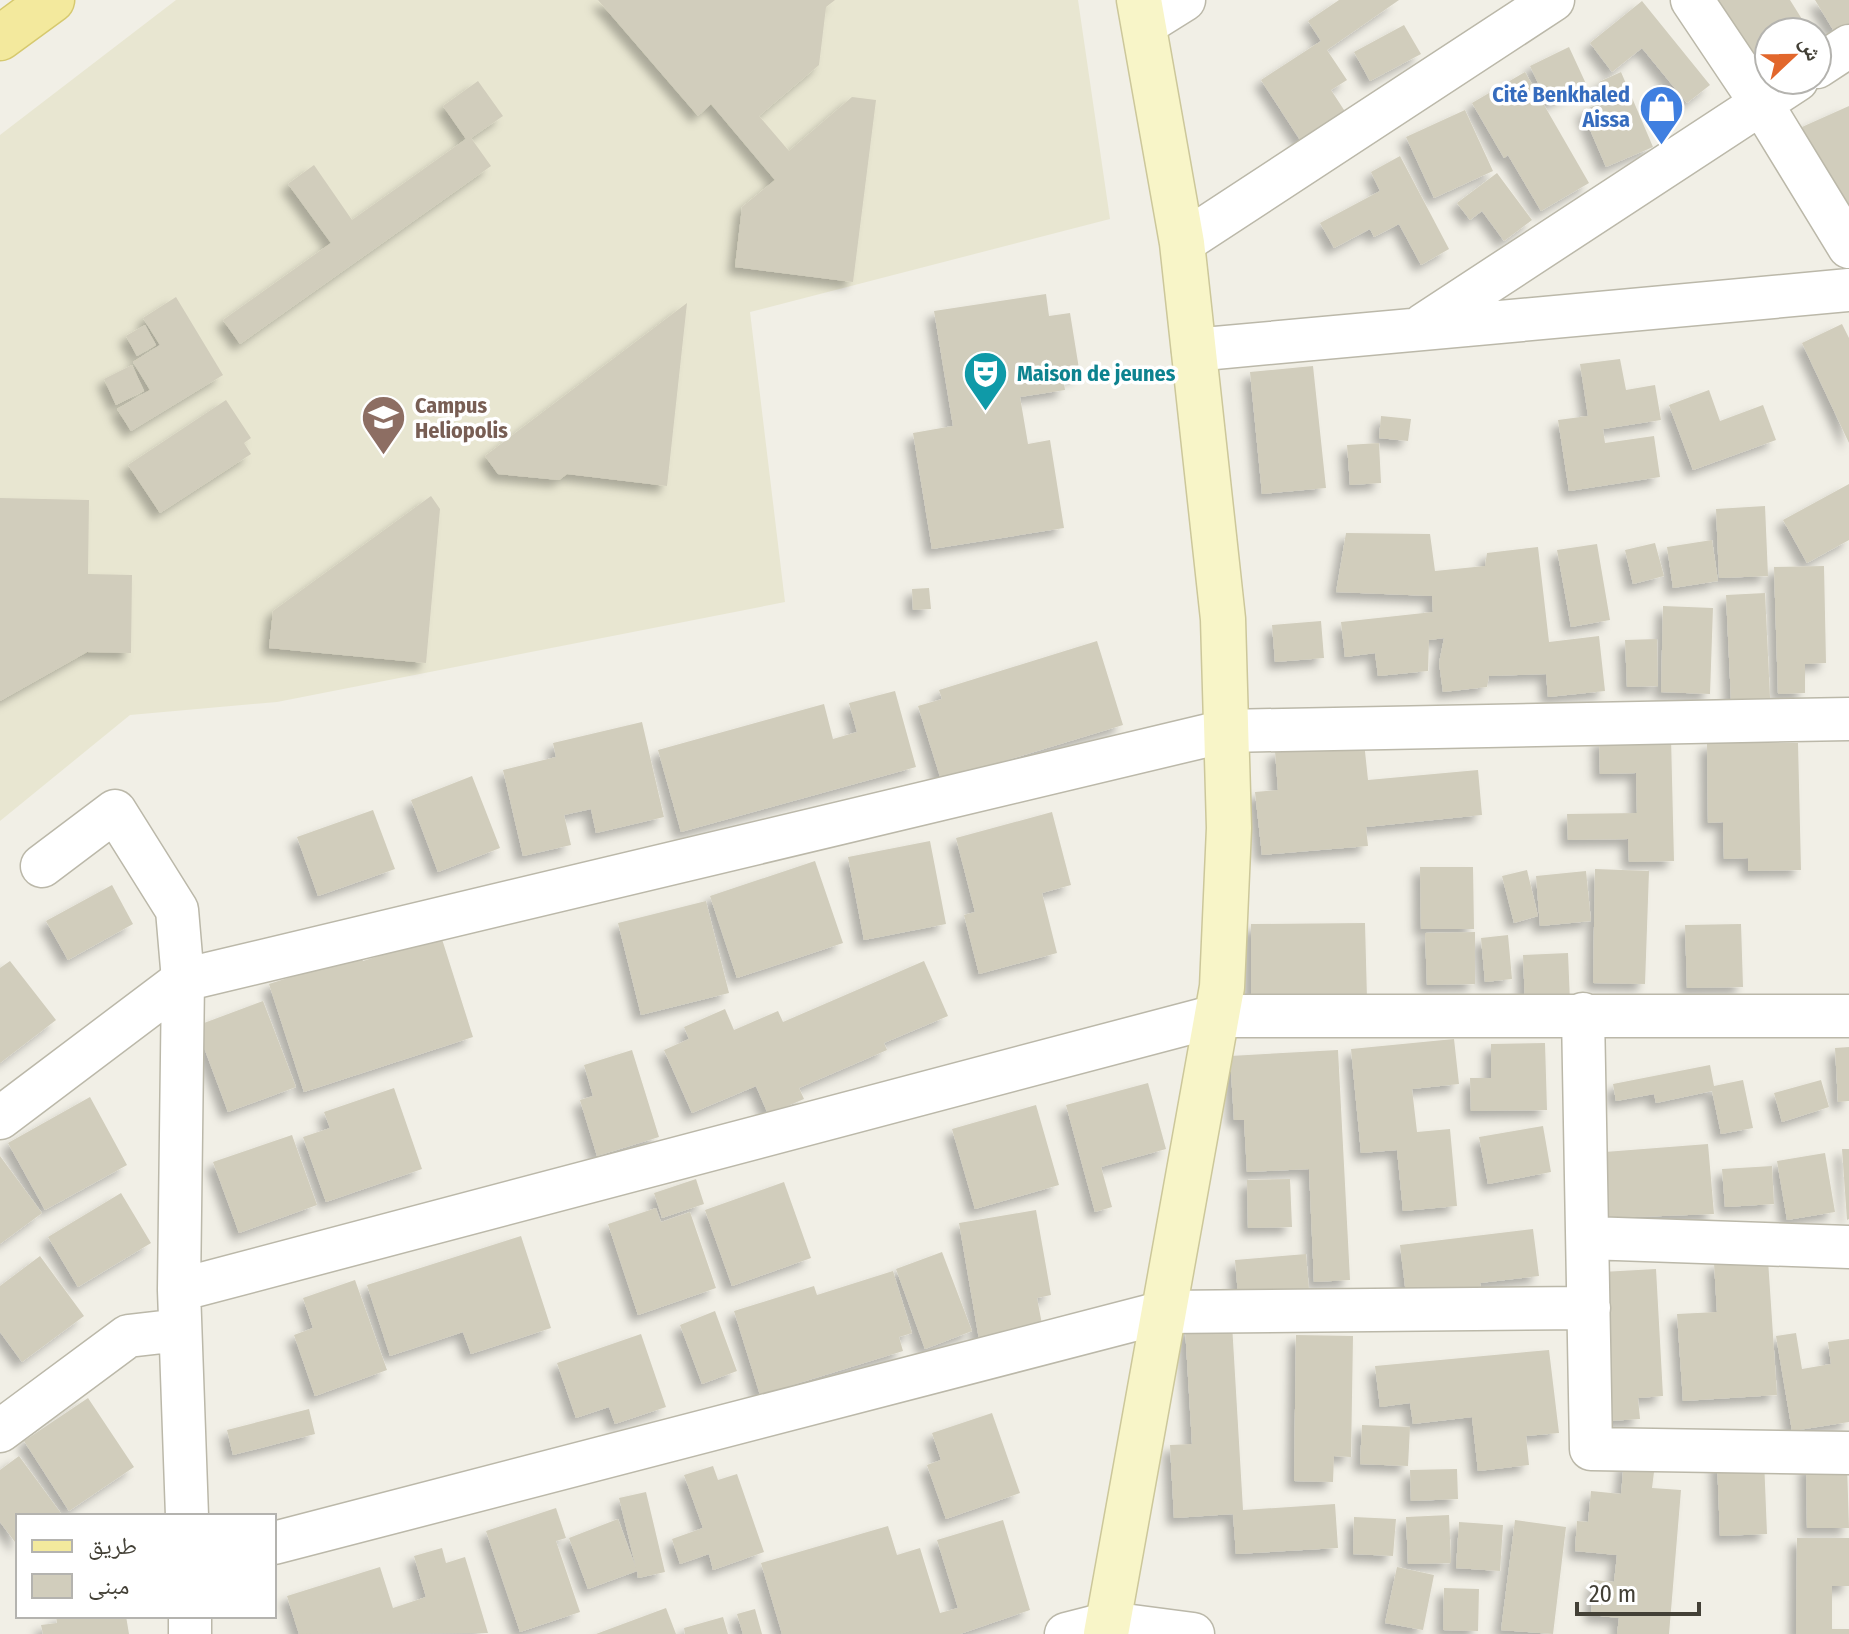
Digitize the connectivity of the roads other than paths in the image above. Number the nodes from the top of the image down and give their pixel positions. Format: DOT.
graph roads {
  1 [pos="52,0"];
  2 [pos="1184,0"];
  3 [pos="1553,0"];
  4 [pos="1692,0"];
  5 [pos="1141,12"];
  6 [pos="0,38"];
  7 [pos="1772,96"];
  8 [pos="1761,103"];
  9 [pos="1182,243"];
  10 [pos="1849,247"];
  11 [pos="1849,290"];
  12 [pos="1417,329"];
  13 [pos="1193,350"];
  14 [pos="1849,719"];
  15 [pos="1226,731"];
  16 [pos="42,866"];
  17 [pos="183,980"];
  18 [pos="1583,1014"];
  19 [pos="1216,1016"];
  20 [pos="1849,1016"];
  21 [pos="0,1118"];
  22 [pos="1588,1238"];
  23 [pos="1849,1247"];
  24 [pos="1589,1308"];
  25 [pos="179,1310"];
  26 [pos="1164,1312"];
  27 [pos="0,1431"];
  28 [pos="1849,1453"];
  29 [pos="187,1514"];
  30 [pos="276,1542"];
  31 [pos="1108,1629"];
  32 [pos="1066,1634"];
  33 [pos="1193,1634"];
  1 -- 6 [label="main road"];
  2 -- 5 [label="street"];
  3 -- 9 [label="street"];
  4 -- 8 [label="street"];
  5 -- 9 [label="main road"];
  7 -- 8 [label="street"];
  8 -- 10 [label="street"];
  8 -- 12 [label="street"];
  9 -- 13 [label="main road"];
  11 -- 12 [label="street"];
  12 -- 13 [label="street"];
  13 -- 15 [label="main road"];
  14 -- 15 [label="street"];
  15 -- 17 [label="street"];
  15 -- 19 [label="main road"];
  16 -- 17 [label="street"];
  17 -- 21 [label="street"];
  17 -- 25 [label="street"];
  18 -- 19 [label="street"];
  18 -- 20 [label="street"];
  18 -- 22 [label="street"];
  19 -- 25 [label="street"];
  19 -- 26 [label="main road"];
  22 -- 23 [label="street"];
  22 -- 24 [label="street"];
  24 -- 26 [label="street"];
  24 -- 28 [label="street"];
  25 -- 27 [label="street"];
  25 -- 29 [label="street"];
  26 -- 30 [label="street"];
  26 -- 31 [label="main road"];
  31 -- 32 [label="street"];
  31 -- 33 [label="street"];
}
